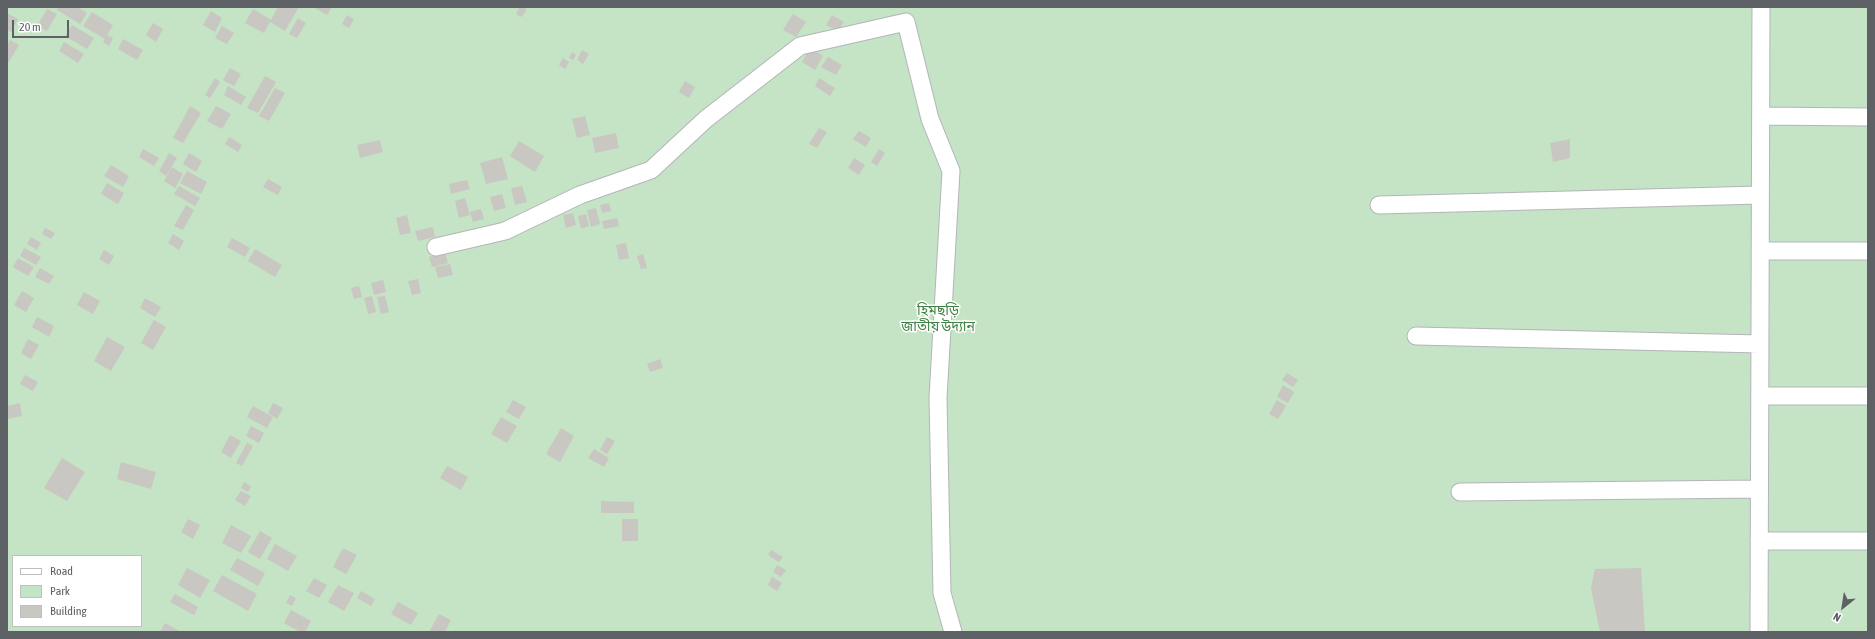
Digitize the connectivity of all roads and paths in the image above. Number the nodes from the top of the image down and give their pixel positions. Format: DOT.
graph roads {
  1 [pos="1761,7"];
  2 [pos="1761,116"];
  3 [pos="1868,116"];
  4 [pos="1760,195"];
  5 [pos="1379,205"];
  6 [pos="436,247"];
  7 [pos="1760,251"];
  8 [pos="1868,251"];
  9 [pos="1416,336"];
  10 [pos="1760,344"];
  11 [pos="1760,396"];
  12 [pos="1868,396"];
  13 [pos="1759,489"];
  14 [pos="1460,492"];
  15 [pos="1759,541"];
  16 [pos="1868,541"];
  17 [pos="953,632"];
  18 [pos="1759,632"];
  1 -- 2 [label="street"];
  2 -- 3 [label="street"];
  2 -- 4 [label="street"];
  4 -- 5 [label="street"];
  4 -- 7 [label="street"];
  6 -- 17 [label="street"];
  7 -- 8 [label="street"];
  7 -- 10 [label="street"];
  9 -- 10 [label="street"];
  10 -- 11 [label="street"];
  11 -- 12 [label="street"];
  11 -- 13 [label="street"];
  13 -- 14 [label="street"];
  13 -- 15 [label="street"];
  15 -- 16 [label="street"];
  15 -- 18 [label="street"];
}
